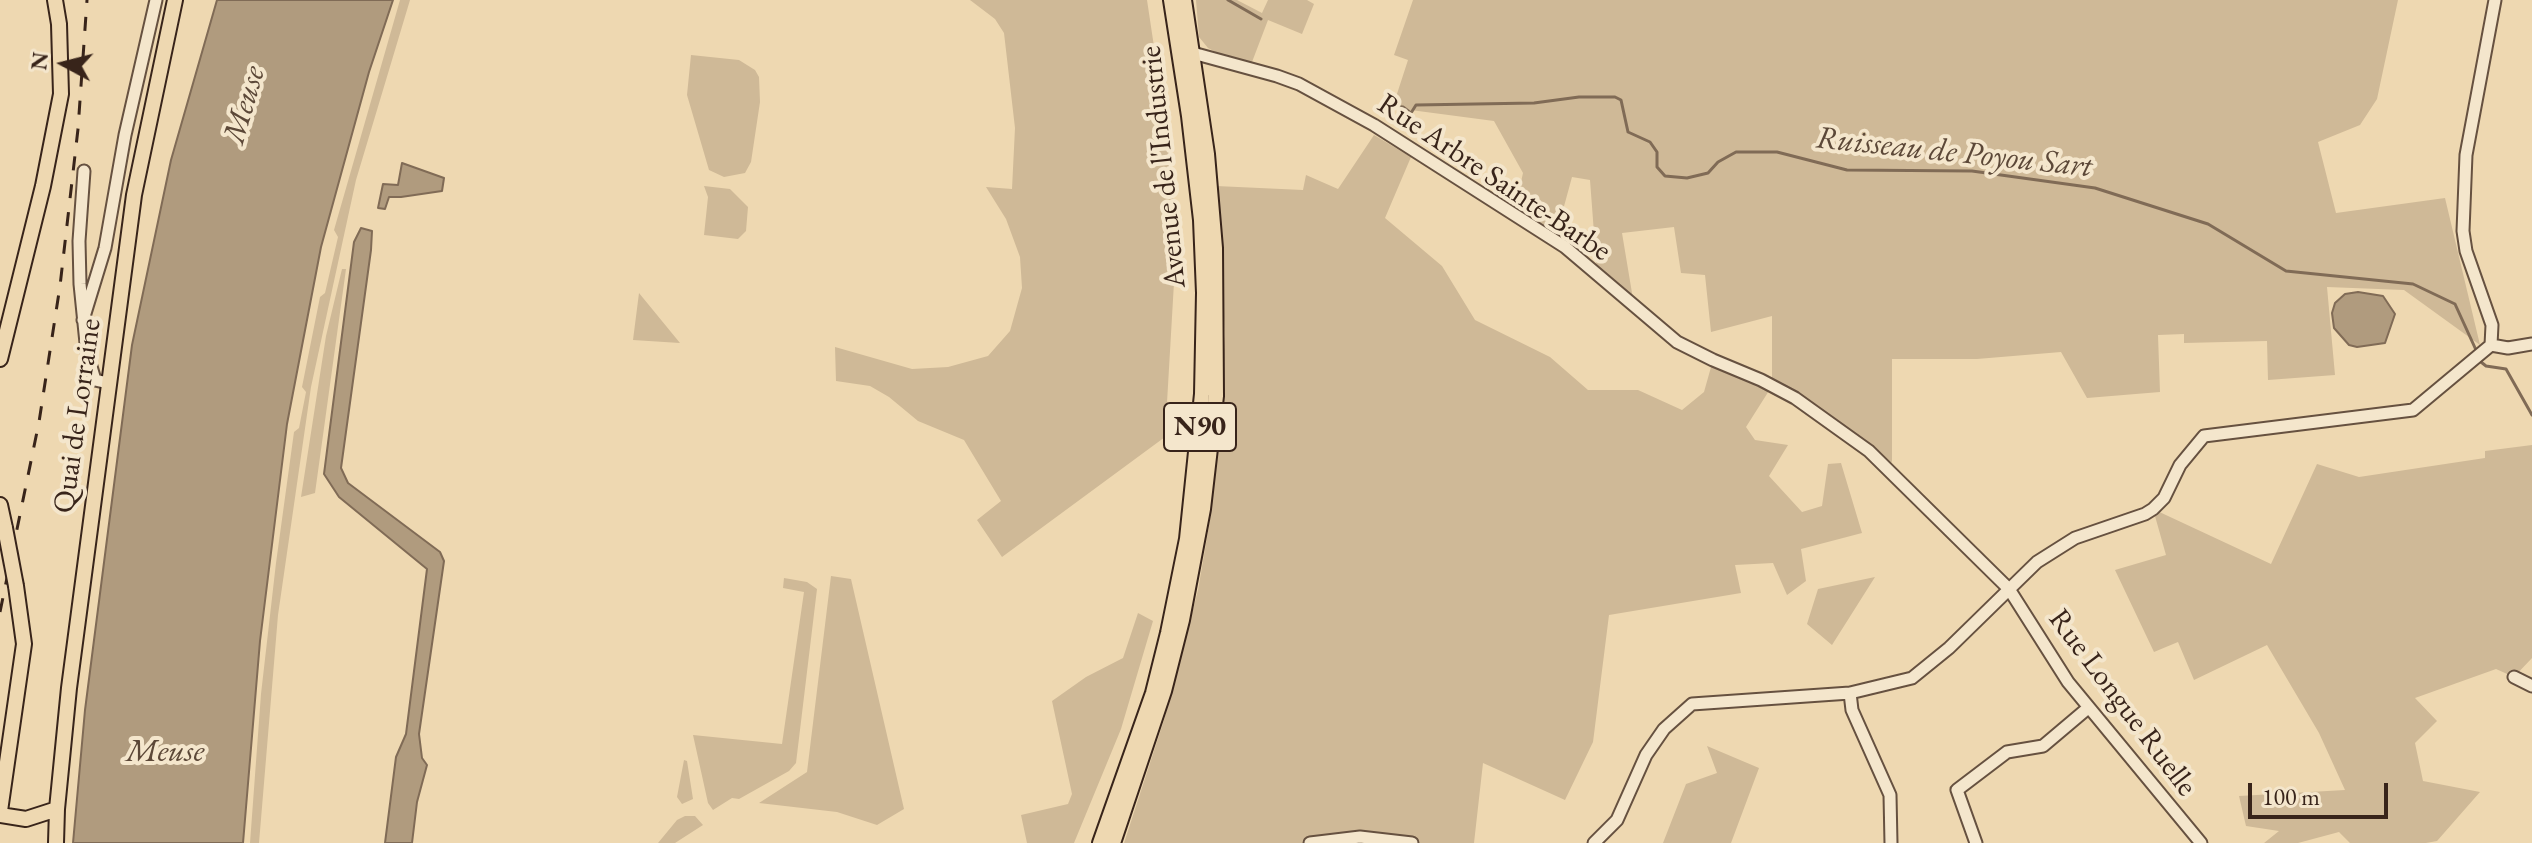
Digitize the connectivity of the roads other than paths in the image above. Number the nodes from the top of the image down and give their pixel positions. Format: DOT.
graph roads {
  1 [pos="55,0"];
  2 [pos="156,0"];
  3 [pos="175,0"];
  4 [pos="1171,0"];
  5 [pos="1184,0"];
  6 [pos="2495,0"];
  7 [pos="1178,44"];
  8 [pos="1192,54"];
  9 [pos="84,171"];
  10 [pos="83,320"];
  11 [pos="2532,344"];
  12 [pos="2491,345"];
  13 [pos="0,359"];
  14 [pos="108,383"];
  15 [pos="0,505"];
  16 [pos="2009,589"];
  17 [pos="2514,677"];
  18 [pos="2532,686"];
  19 [pos="1850,693"];
  20 [pos="2088,708"];
  21 [pos="57,809"];
  22 [pos="0,813"];
  23 [pos="56,843"];
  24 [pos="1100,843"];
  25 [pos="1113,843"];
  26 [pos="1310,843"];
  27 [pos="1412,843"];
  28 [pos="1594,843"];
  29 [pos="1891,843"];
  30 [pos="1976,843"];
  31 [pos="2201,843"];
  1 -- 13 [label="main road"];
  2 -- 10 [label="street"];
  3 -- 14 [label="main road, Quai de Lorraine"];
  4 -- 7 [label="main road, Avenue de l'Industrie / N90"];
  5 -- 8 [label="main road, Avenue de l'Industrie / N90"];
  6 -- 12 [label="street"];
  7 -- 8 [label="street"];
  7 -- 24 [label="main road, Avenue de l'Industrie / N90"];
  8 -- 16 [label="street, Rue Arbre Sainte-Barbe"];
  8 -- 25 [label="main road, Avenue de l'Industrie / N90"];
  9 -- 10 [label="street"];
  10 -- 14 [label="street"];
  11 -- 12 [label="street"];
  12 -- 16 [label="street"];
  14 -- 21 [label="main road, Quai de Lorraine"];
  15 -- 22 [label="main road, bridge"];
  16 -- 19 [label="street"];
  16 -- 20 [label="street, Rue Longue Ruelle"];
  17 -- 18 [label="street"];
  19 -- 28 [label="street"];
  19 -- 29 [label="street"];
  20 -- 30 [label="street"];
  20 -- 31 [label="street, Rue Longue Ruelle"];
  21 -- 22 [label="main road"];
  21 -- 23 [label="main road, Quai de Lorraine"];
  26 -- 27 [label="street"];
}
